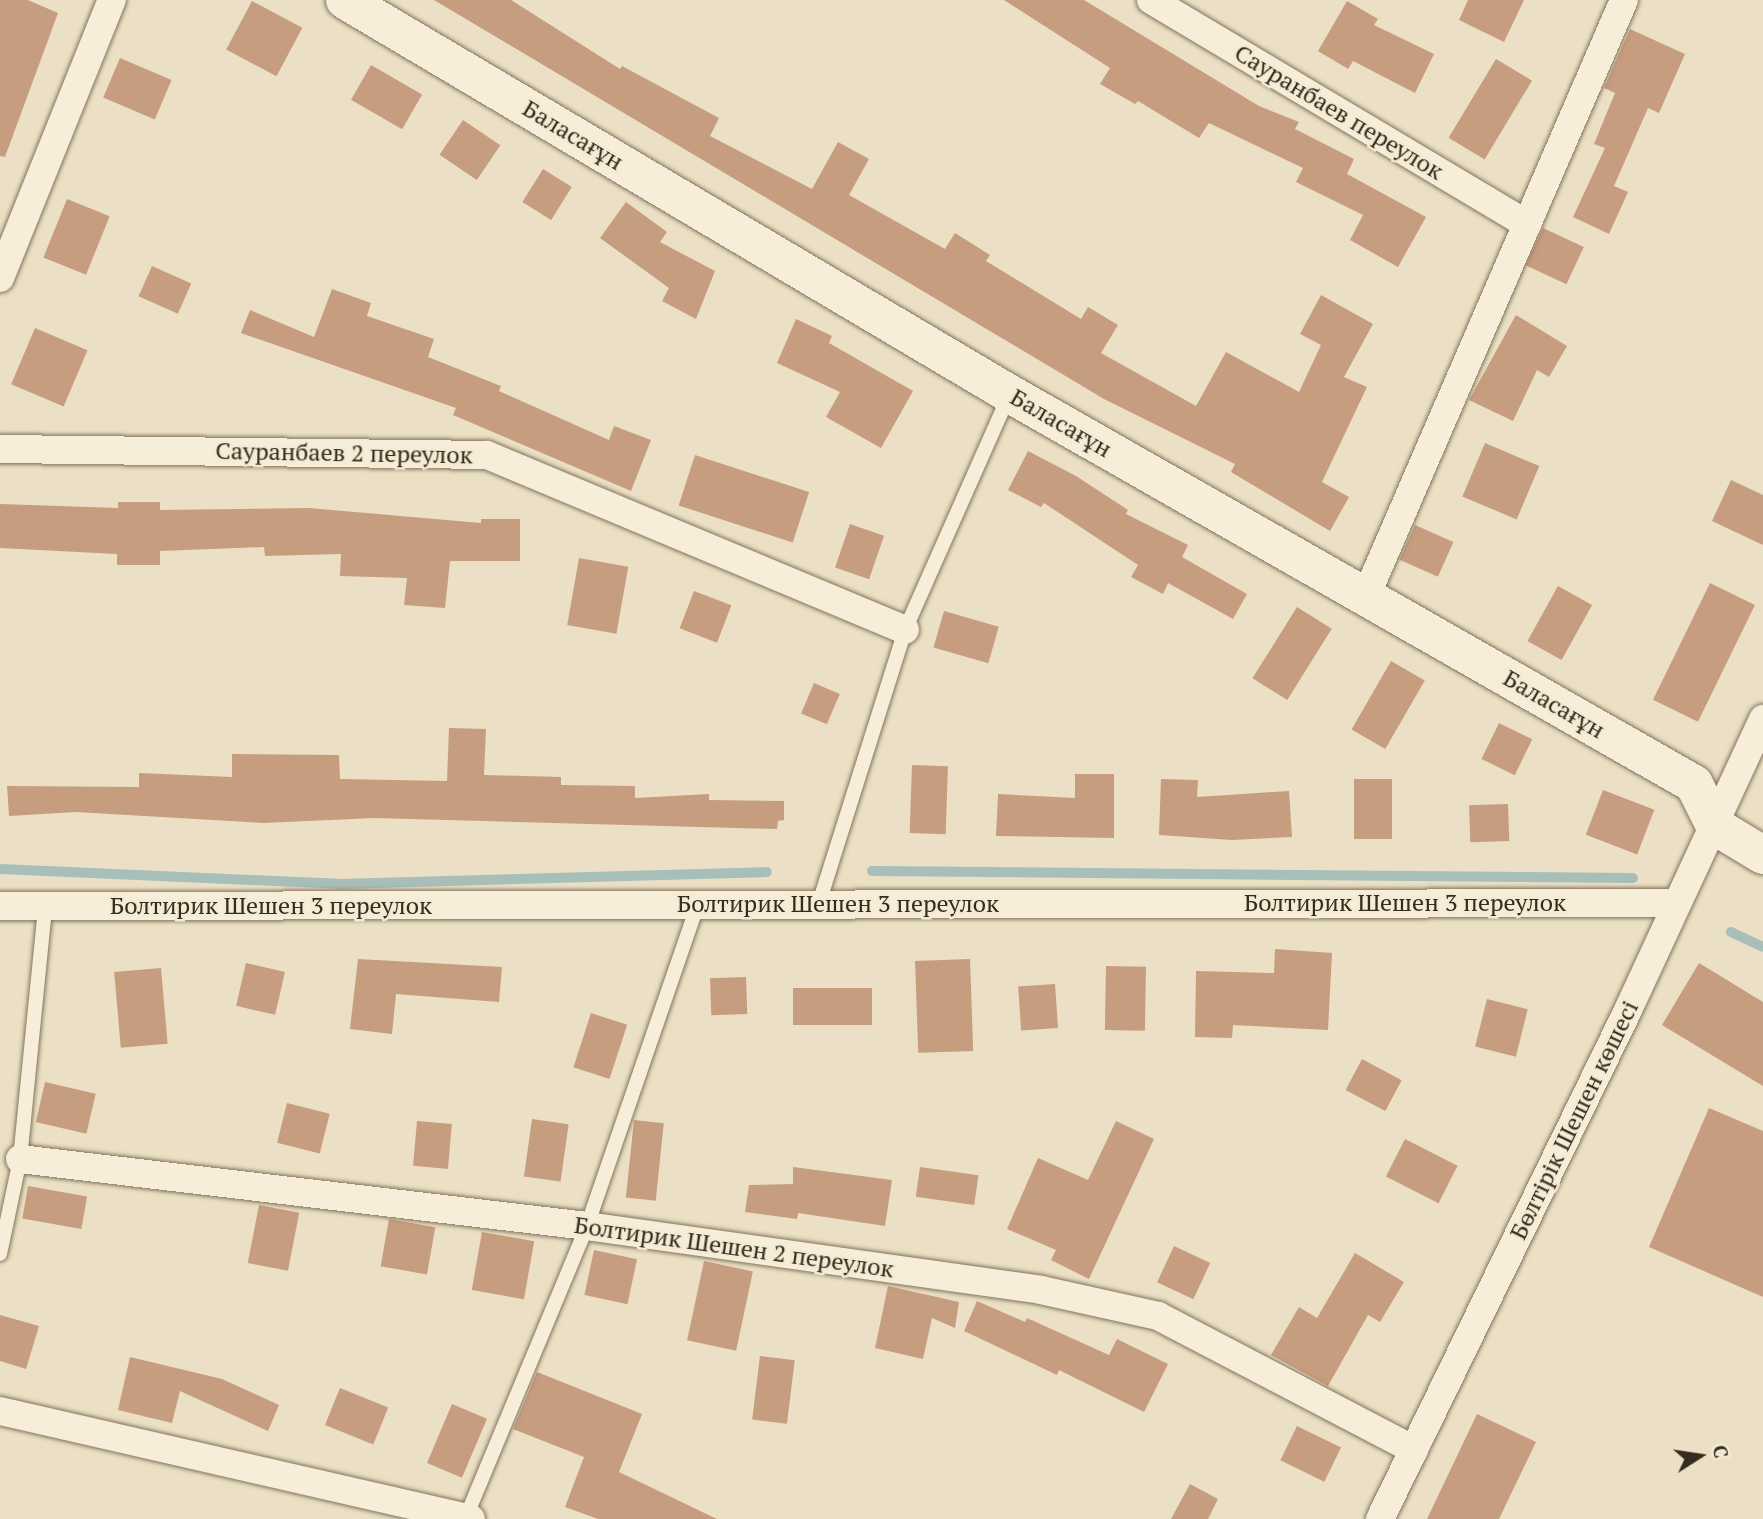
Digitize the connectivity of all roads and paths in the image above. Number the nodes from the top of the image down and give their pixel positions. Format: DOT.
graph roads {
  1 [pos="112,0"];
  2 [pos="345,0"];
  3 [pos="1151,0"];
  4 [pos="1624,0"];
  5 [pos="1527,224"];
  6 [pos="0,278"];
  7 [pos="1010,394"];
  8 [pos="0,449"];
  9 [pos="1366,596"];
  10 [pos="905,630"];
  11 [pos="1763,719"];
  12 [pos="1714,826"];
  13 [pos="1763,855"];
  14 [pos="818,903"];
  15 [pos="1677,903"];
  16 [pos="698,904"];
  17 [pos="0,906"];
  18 [pos="45,907"];
  19 [pos="20,1159"];
  20 [pos="587,1226"];
  21 [pos="0,1254"];
  22 [pos="0,1411"];
  23 [pos="1414,1450"];
  24 [pos="469,1518"];
  25 [pos="1380,1519"];
  1 -- 6 [label="street"];
  2 -- 7 [label="street, Баласағұн"];
  3 -- 5 [label="street, Сауранбаев переулок"];
  4 -- 5 [label="street"];
  5 -- 9 [label="street"];
  7 -- 9 [label="street, Баласағұн"];
  7 -- 10 [label="lane"];
  8 -- 10 [label="street, Сауранбаев 2 переулок"];
  9 -- 12 [label="street, Баласағұн"];
  10 -- 14 [label="lane"];
  11 -- 12 [label="street, Бөлтірік Шешен көшесі"];
  12 -- 13 [label="street"];
  12 -- 15 [label="street, Бөлтірік Шешен көшесі"];
  14 -- 15 [label="street, Болтирик Шешен 3 переулок"];
  14 -- 16 [label="street, Болтирик Шешен 3 переулок"];
  15 -- 23 [label="street, Бөлтірік Шешен көшесі"];
  16 -- 18 [label="street, Болтирик Шешен 3 переулок"];
  16 -- 20 [label="lane"];
  17 -- 18 [label="street, Болтирик Шешен 3 переулок"];
  18 -- 19 [label="lane"];
  19 -- 20 [label="street, Болтирик Шешен 2 переулок"];
  19 -- 21 [label="lane"];
  20 -- 23 [label="street, Болтирик Шешен 2 переулок"];
  20 -- 24 [label="lane"];
  22 -- 24 [label="street"];
  23 -- 25 [label="street, Бөлтірік Шешен көшесі"];
}
